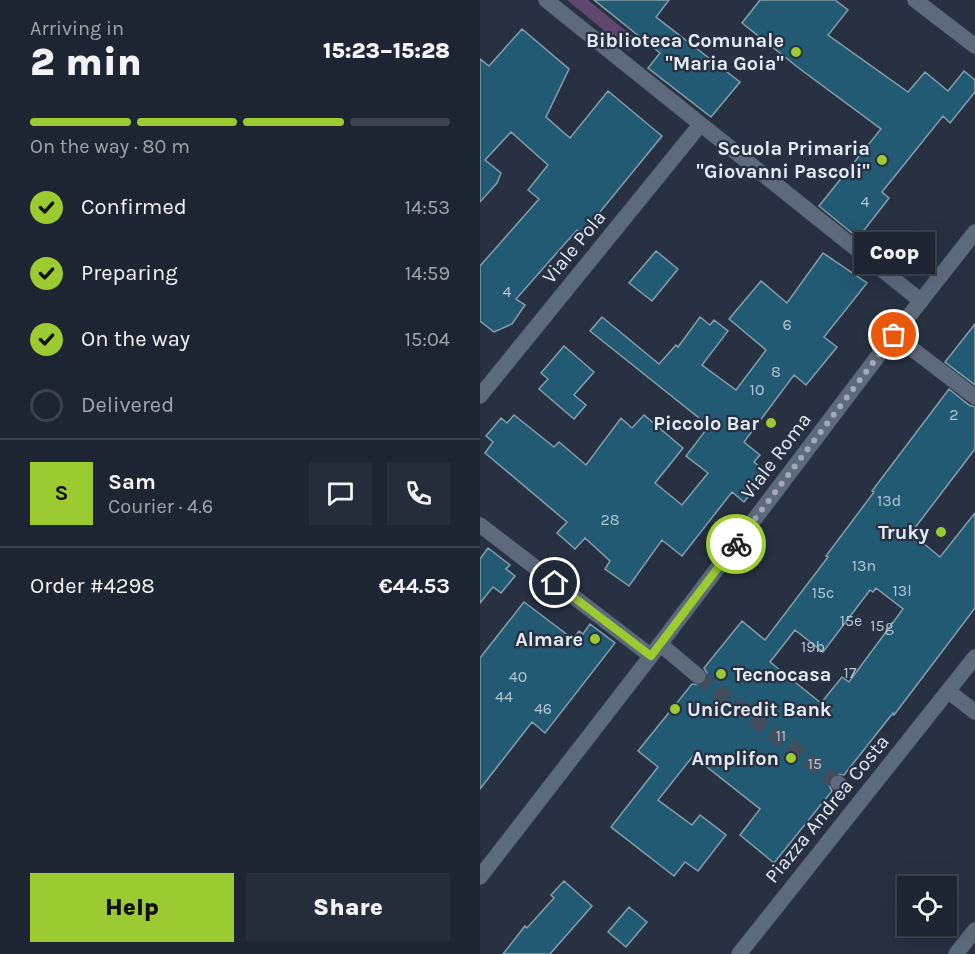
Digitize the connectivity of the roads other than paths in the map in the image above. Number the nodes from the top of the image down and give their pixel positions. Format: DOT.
graph roads {
  1 [pos="546,0"];
  2 [pos="915,0"];
  3 [pos="975,46"];
  4 [pos="700,125"];
  5 [pos="975,232"];
  6 [pos="921,301"];
  7 [pos="894,335"];
  8 [pos="480,396"];
  9 [pos="975,397"];
  10 [pos="480,525"];
  11 [pos="656,650"];
  12 [pos="975,657"];
  13 [pos="699,676"];
  14 [pos="948,691"];
  15 [pos="975,712"];
  16 [pos="480,877"];
  17 [pos="975,930"];
  18 [pos="739,954"];
  19 [pos="956,954"];
  1 -- 4 [label="street"];
  2 -- 3 [label="street"];
  4 -- 6 [label="street"];
  4 -- 8 [label="street, Viale Pola"];
  5 -- 6 [label="street, Viale Roma"];
  6 -- 7 [label="street, Viale Roma"];
  7 -- 9 [label="street"];
  7 -- 11 [label="street, Viale Roma"];
  10 -- 11 [label="street"];
  11 -- 13 [label="street"];
  11 -- 16 [label="street, Viale Roma"];
  12 -- 14 [label="street, Piazza Andrea Costa"];
  14 -- 15 [label="street"];
  14 -- 18 [label="street, Piazza Andrea Costa"];
  17 -- 19 [label="street"];
}
